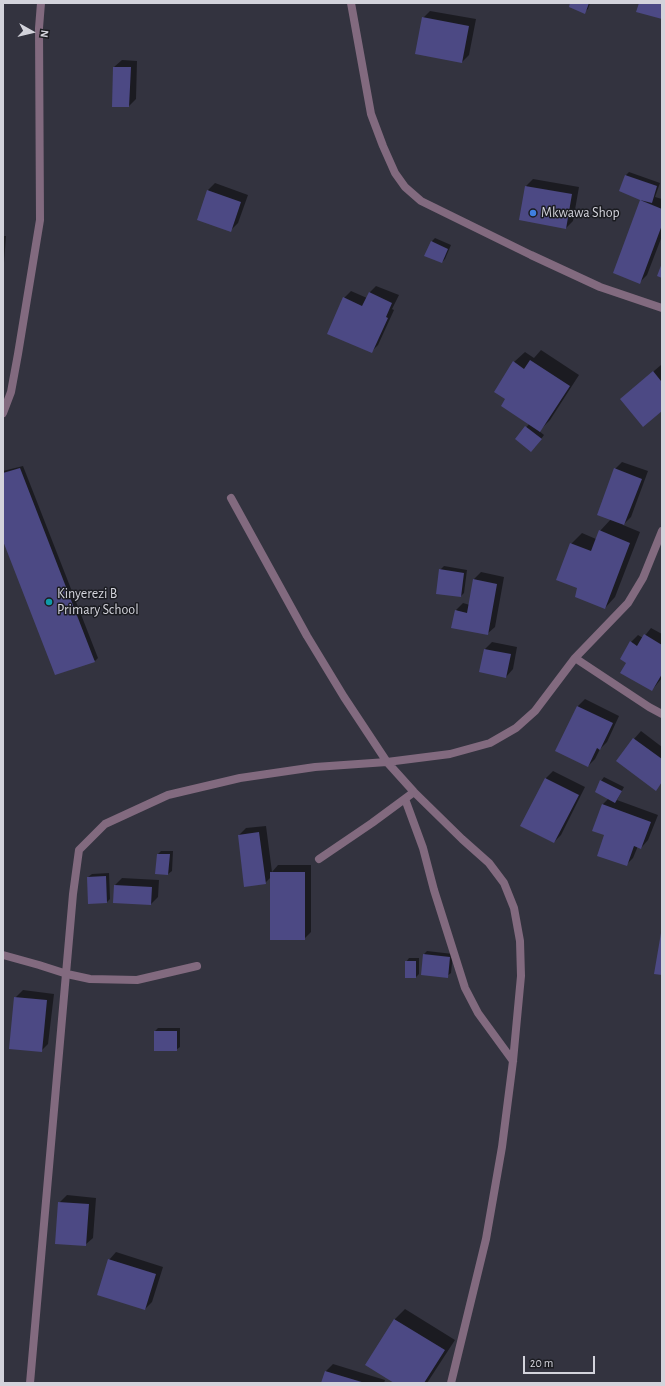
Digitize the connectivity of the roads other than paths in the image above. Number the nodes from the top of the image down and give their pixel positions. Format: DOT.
graph roads {
  1 [pos="41,3"];
  2 [pos="351,3"];
  3 [pos="662,308"];
  4 [pos="3,413"];
  5 [pos="231,498"];
  6 [pos="662,531"];
  7 [pos="575,658"];
  8 [pos="662,714"];
  9 [pos="387,762"];
  10 [pos="414,792"];
  11 [pos="405,799"];
  12 [pos="319,859"];
  13 [pos="3,955"];
  14 [pos="197,966"];
  15 [pos="67,974"];
  16 [pos="513,1061"];
  17 [pos="30,1383"];
  18 [pos="451,1383"];
  1 -- 4 [label="street"];
  2 -- 3 [label="street"];
  5 -- 9 [label="street"];
  6 -- 7 [label="street"];
  7 -- 8 [label="street"];
  7 -- 9 [label="street"];
  9 -- 10 [label="street"];
  9 -- 15 [label="street"];
  10 -- 11 [label="street"];
  10 -- 16 [label="street"];
  11 -- 12 [label="street"];
  11 -- 16 [label="street"];
  13 -- 15 [label="street"];
  14 -- 15 [label="street"];
  15 -- 17 [label="street"];
  16 -- 18 [label="street"];
}
